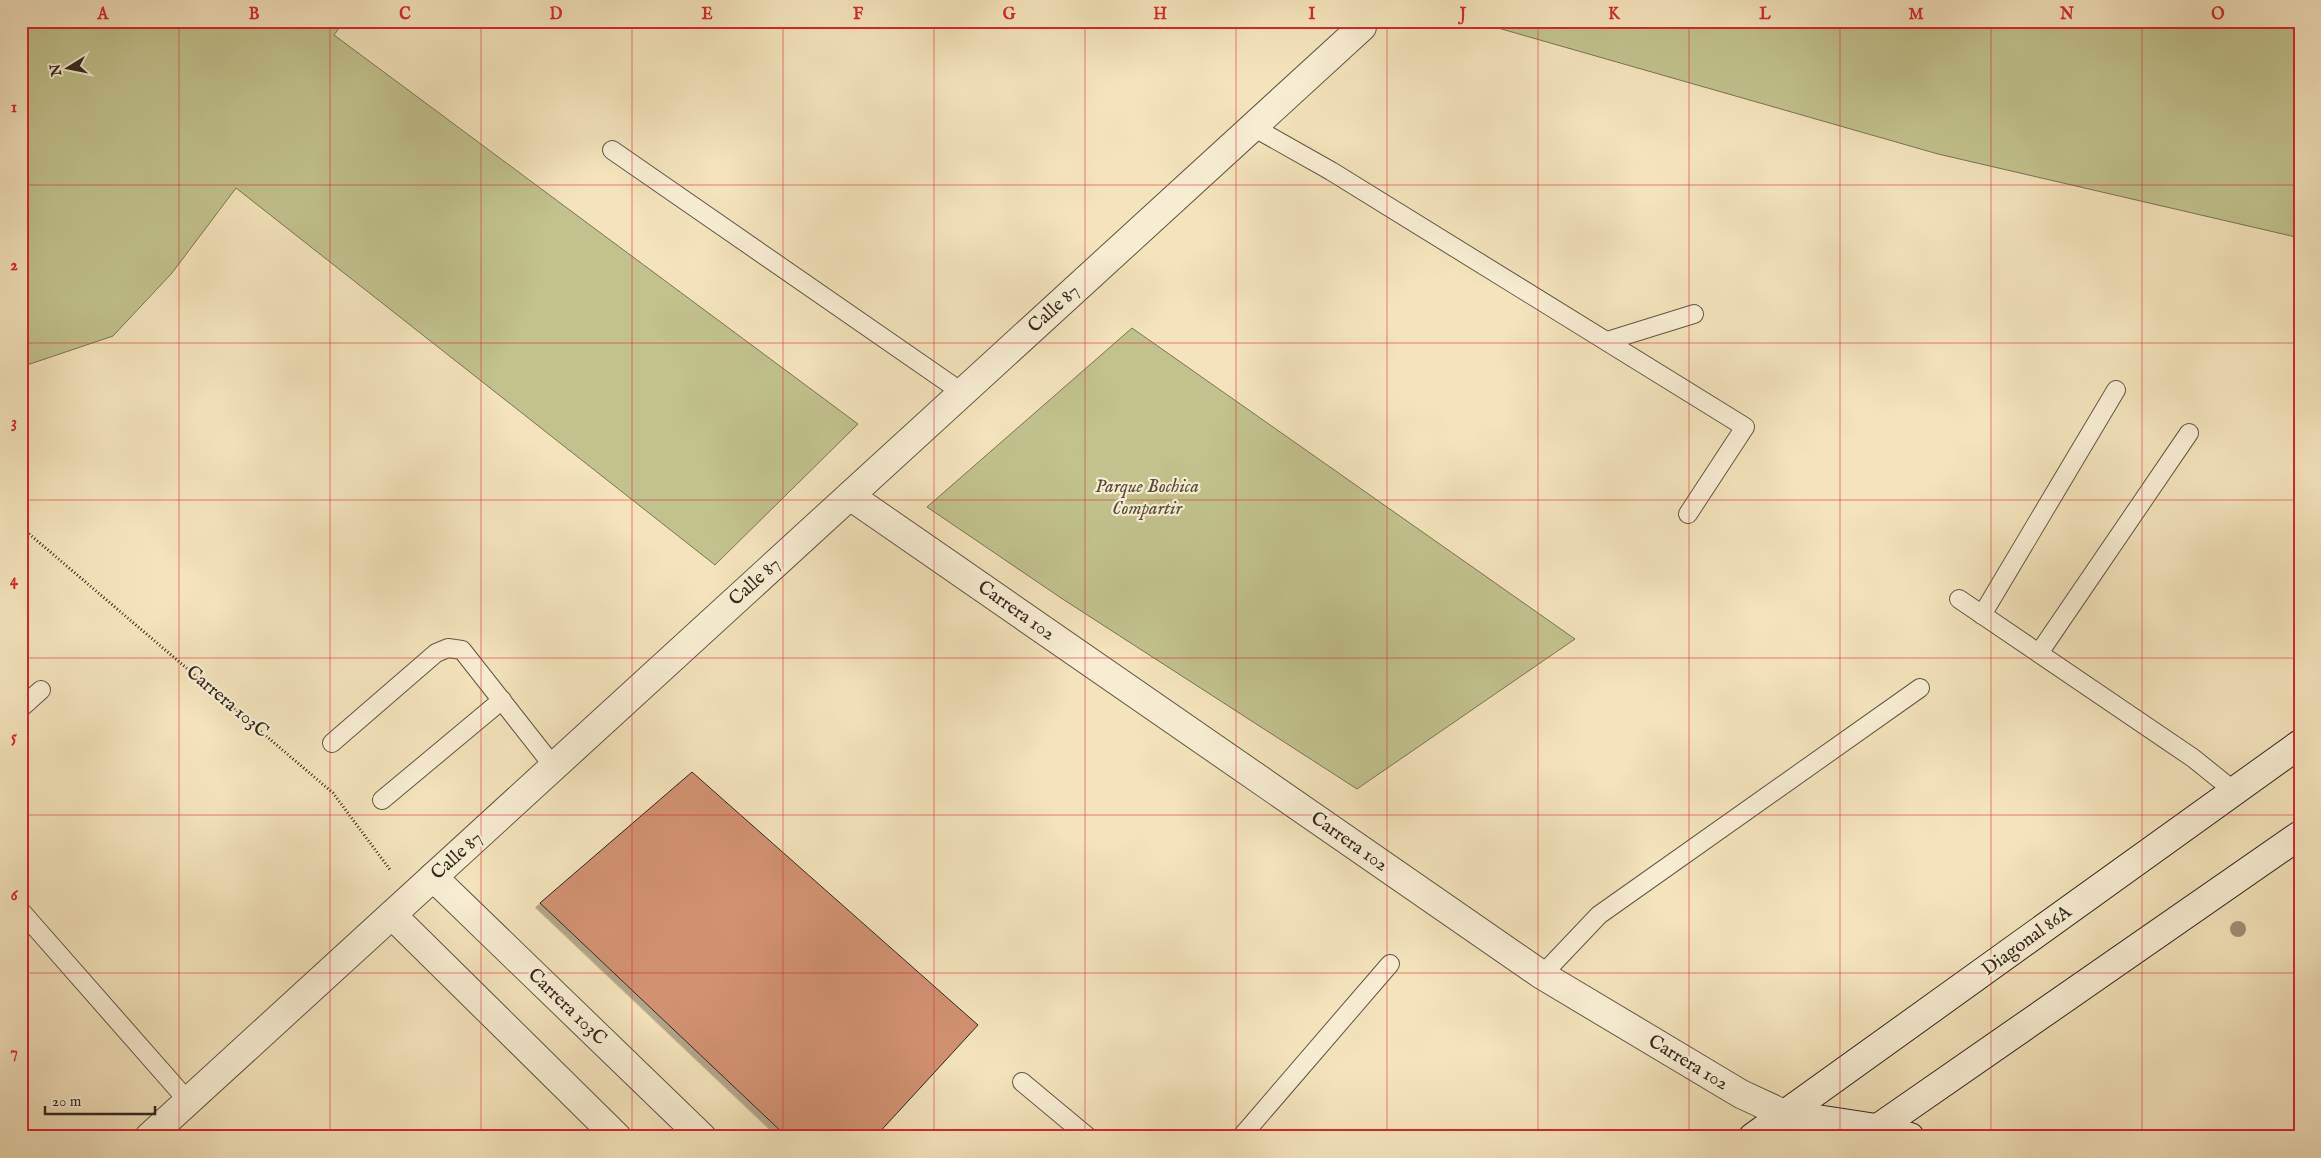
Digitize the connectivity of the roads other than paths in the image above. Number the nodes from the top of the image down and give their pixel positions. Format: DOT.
graph roads {
  1 [pos="1362,24"];
  2 [pos="1253,127"];
  3 [pos="612,150"];
  4 [pos="1694,314"];
  5 [pos="1608,341"];
  6 [pos="2116,390"];
  7 [pos="963,393"];
  8 [pos="2189,433"];
  9 [pos="850,496"];
  10 [pos="1688,514"];
  11 [pos="1958,599"];
  12 [pos="1982,615"];
  13 [pos="2039,654"];
  14 [pos="1920,688"];
  15 [pos="41,690"];
  16 [pos="502,700"];
  17 [pos="21,708"];
  18 [pos="332,743"];
  19 [pos="2300,744"];
  20 [pos="554,767"];
  21 [pos="2234,792"];
  22 [pos="382,800"];
  23 [pos="2300,835"];
  24 [pos="433,877"];
  25 [pos="402,906"];
  26 [pos="21,911"];
  27 [pos="1390,964"];
  28 [pos="1542,975"];
  29 [pos="1022,1082"];
  30 [pos="188,1101"];
  31 [pos="1784,1114"];
  32 [pos="1874,1134"];
  33 [pos="149,1137"];
  34 [pos="616,1137"];
  35 [pos="702,1137"];
  36 [pos="1088,1137"];
  37 [pos="1241,1137"];
  38 [pos="1753,1137"];
  39 [pos="1910,1137"];
  1 -- 2 [label="street, Calle 87"];
  2 -- 5 [label="lane"];
  2 -- 7 [label="street, Calle 87"];
  3 -- 7 [label="lane"];
  4 -- 5 [label="lane"];
  5 -- 10 [label="lane"];
  6 -- 12 [label="lane"];
  7 -- 9 [label="street, Calle 87"];
  8 -- 13 [label="lane"];
  9 -- 20 [label="street, Calle 87"];
  9 -- 28 [label="street, Carrera 102"];
  11 -- 12 [label="lane"];
  12 -- 13 [label="lane"];
  13 -- 21 [label="lane"];
  14 -- 28 [label="lane"];
  15 -- 17 [label="lane"];
  16 -- 18 [label="lane"];
  16 -- 20 [label="lane"];
  16 -- 22 [label="lane"];
  19 -- 21 [label="street, Diagonal 86A"];
  20 -- 24 [label="street, Calle 87"];
  21 -- 31 [label="street, Diagonal 86A"];
  23 -- 32 [label="street"];
  24 -- 25 [label="street, Calle 87"];
  24 -- 35 [label="street, Carrera 103C"];
  25 -- 30 [label="street, Calle 87"];
  25 -- 34 [label="street"];
  26 -- 30 [label="lane"];
  27 -- 37 [label="lane"];
  28 -- 31 [label="street, Carrera 102"];
  29 -- 36 [label="lane"];
  30 -- 33 [label="street, Calle 87"];
  31 -- 32 [label="street, Carrera 102"];
  31 -- 38 [label="street, Diagonal 86A"];
  32 -- 39 [label="street, Carrera 102"];
}
